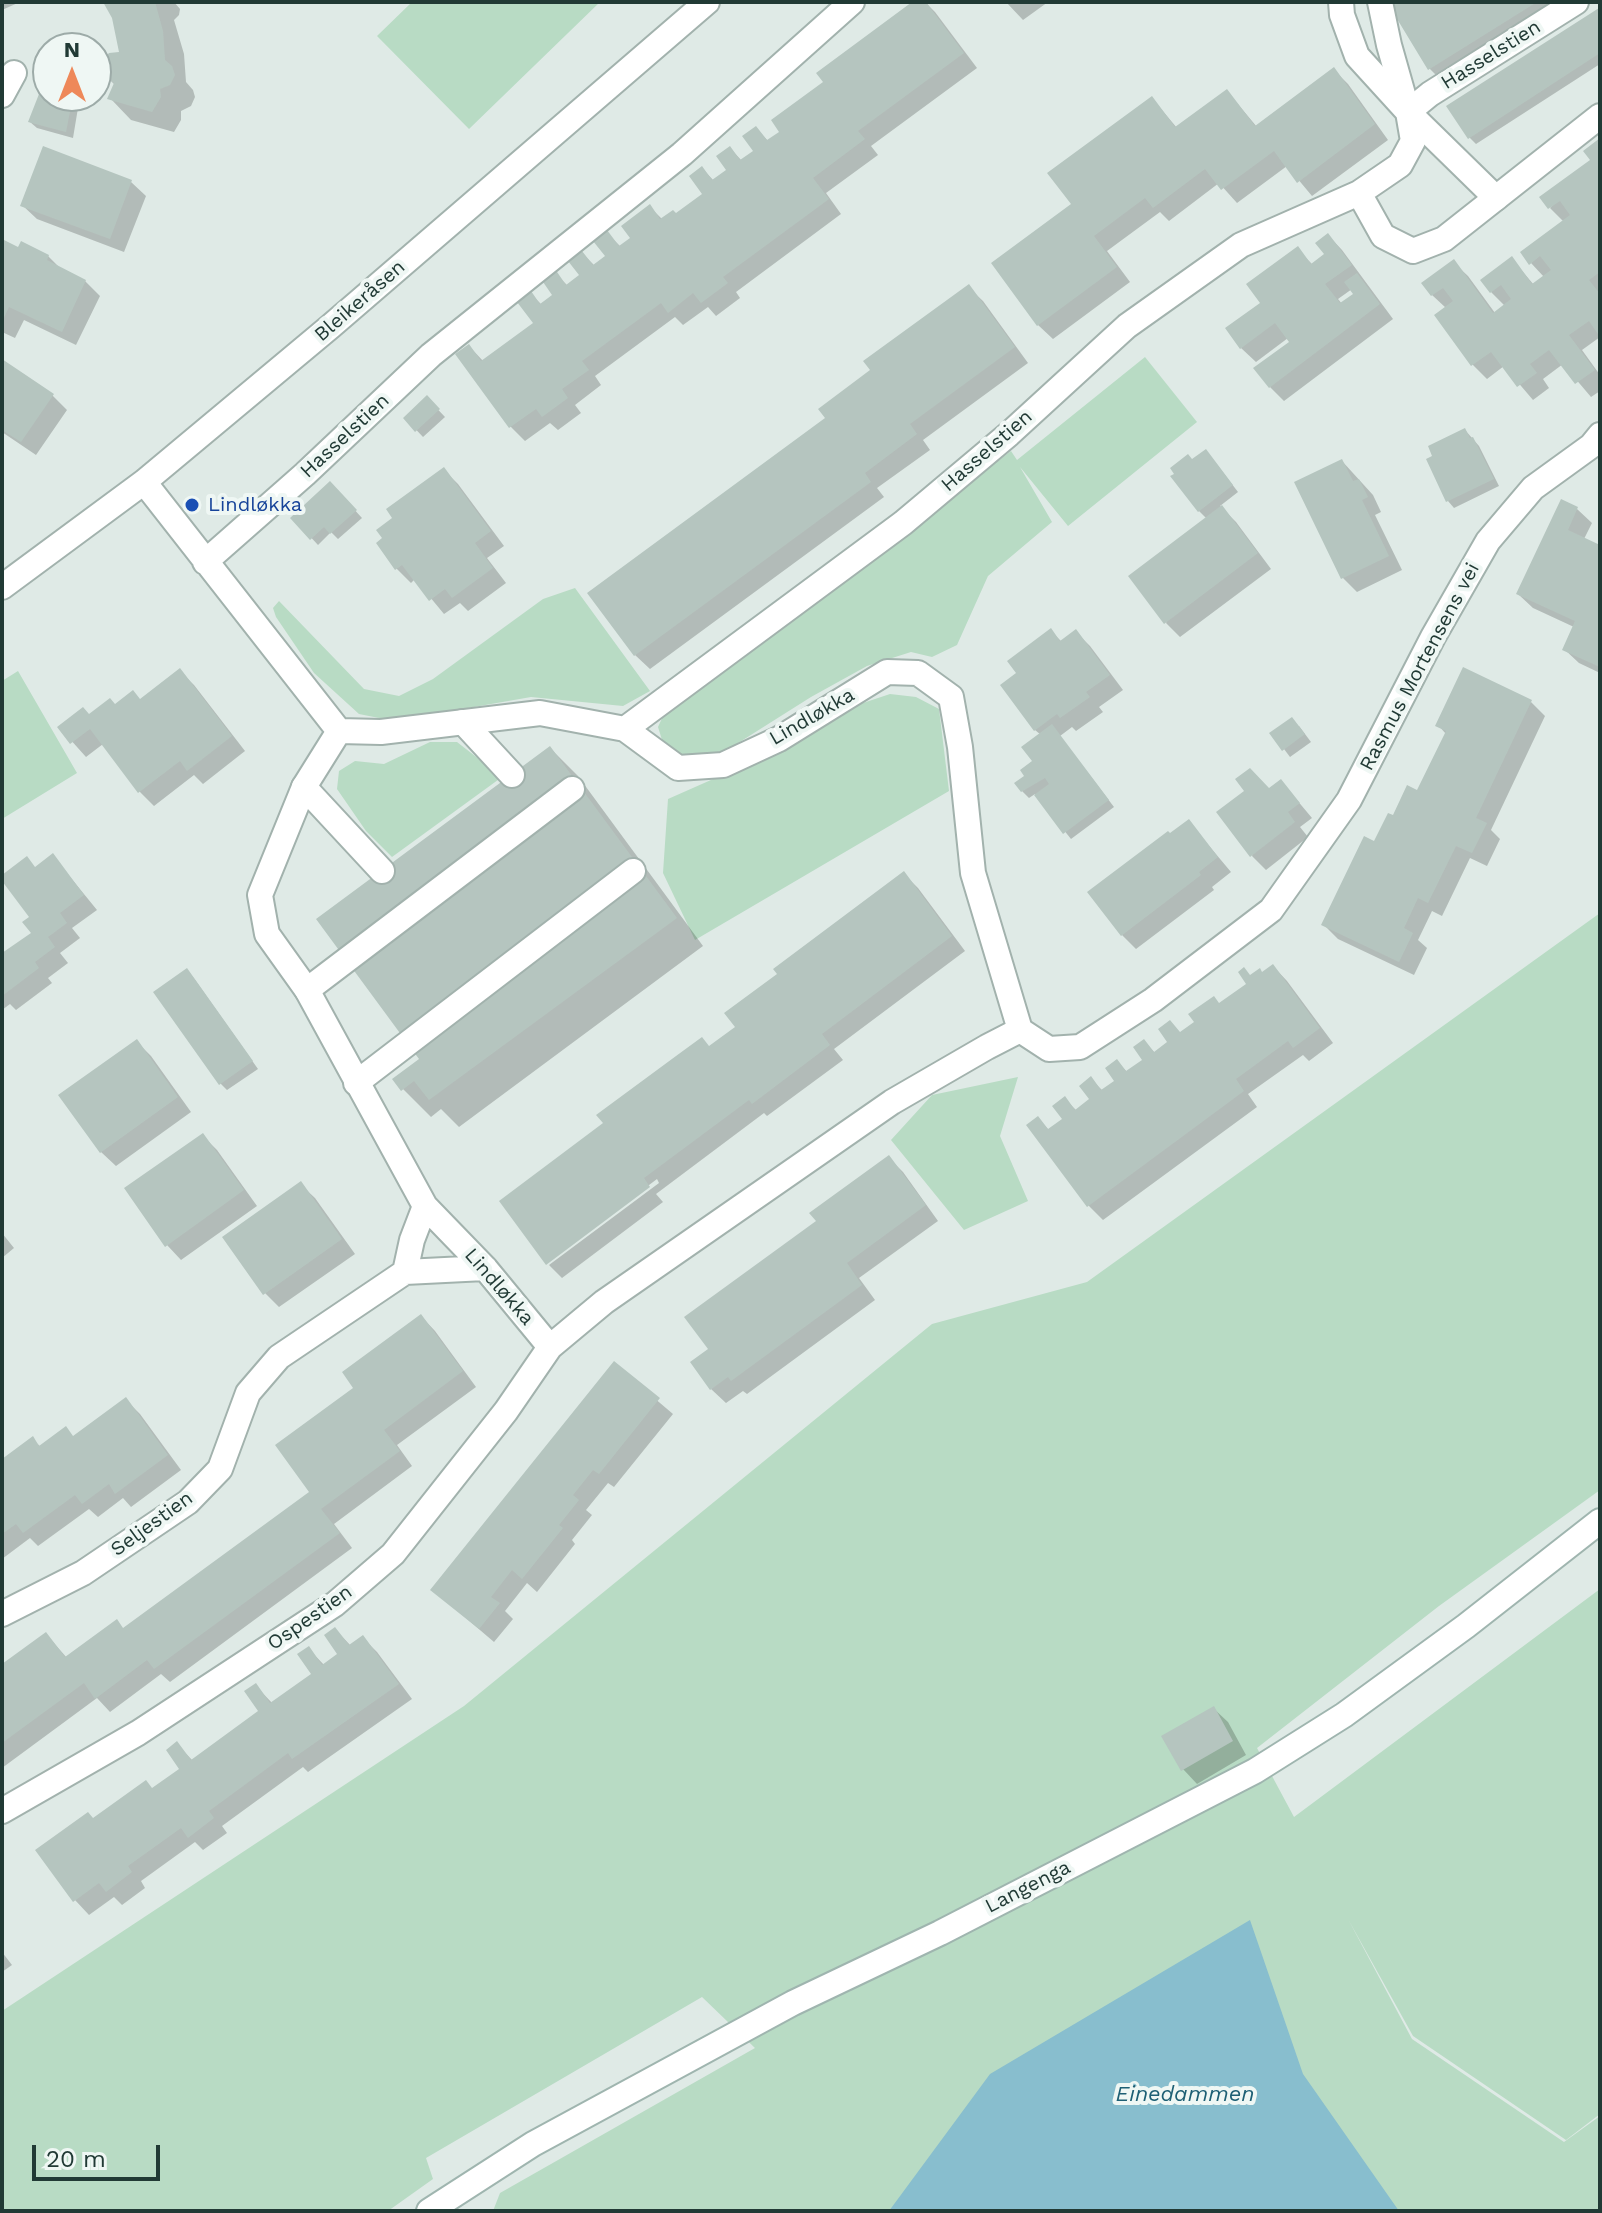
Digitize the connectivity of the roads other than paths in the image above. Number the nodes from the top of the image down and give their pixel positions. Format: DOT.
graph roads {
  1 [pos="707,2"];
  2 [pos="852,2"];
  3 [pos="1341,2"];
  4 [pos="1380,2"];
  5 [pos="1576,2"];
  6 [pos="14,73"];
  7 [pos="2,95"];
  8 [pos="1408,112"];
  9 [pos="1600,116"];
  10 [pos="1359,193"];
  11 [pos="1496,198"];
  12 [pos="1597,446"];
  13 [pos="144,482"];
  14 [pos="205,562"];
  15 [pos="2,587"];
  16 [pos="463,722"];
  17 [pos="625,729"];
  18 [pos="339,731"];
  19 [pos="512,775"];
  20 [pos="304,787"];
  21 [pos="572,789"];
  22 [pos="382,871"];
  23 [pos="633,871"];
  24 [pos="307,990"];
  25 [pos="1020,1030"];
  26 [pos="356,1083"];
  27 [pos="425,1206"];
  28 [pos="485,1268"];
  29 [pos="405,1272"];
  30 [pos="550,1347"];
  31 [pos="1600,1521"];
  32 [pos="2,1614"];
  33 [pos="2,1811"];
  34 [pos="429,2211"];
  1 -- 13 [label="street, Bleikeråsen"];
  2 -- 14 [label="street, Hasselstien"];
  3 -- 8 [label="street"];
  4 -- 8 [label="street"];
  5 -- 8 [label="street, Hasselstien"];
  6 -- 7 [label="street"];
  8 -- 10 [label="street, Hasselstien"];
  8 -- 11 [label="street"];
  9 -- 11 [label="street"];
  10 -- 11 [label="street"];
  10 -- 17 [label="street, Hasselstien"];
  12 -- 25 [label="street, Rasmus Mortensens vei"];
  13 -- 14 [label="street"];
  13 -- 15 [label="street, Bleikeråsen"];
  14 -- 18 [label="street"];
  16 -- 17 [label="street, Lindløkka"];
  16 -- 18 [label="street, Lindløkka"];
  16 -- 19 [label="street"];
  17 -- 25 [label="street, Lindløkka"];
  18 -- 20 [label="street, Lindløkka"];
  20 -- 22 [label="street"];
  20 -- 24 [label="street, Lindløkka"];
  21 -- 24 [label="street"];
  23 -- 26 [label="street"];
  24 -- 26 [label="street, Lindløkka"];
  25 -- 30 [label="street"];
  26 -- 27 [label="street, Lindløkka"];
  27 -- 28 [label="street, Lindløkka"];
  27 -- 29 [label="street"];
  28 -- 29 [label="street"];
  28 -- 30 [label="street, Lindløkka"];
  29 -- 32 [label="street, Seljestien"];
  30 -- 33 [label="street, Ospestien"];
  31 -- 34 [label="street, Langenga"];
}
